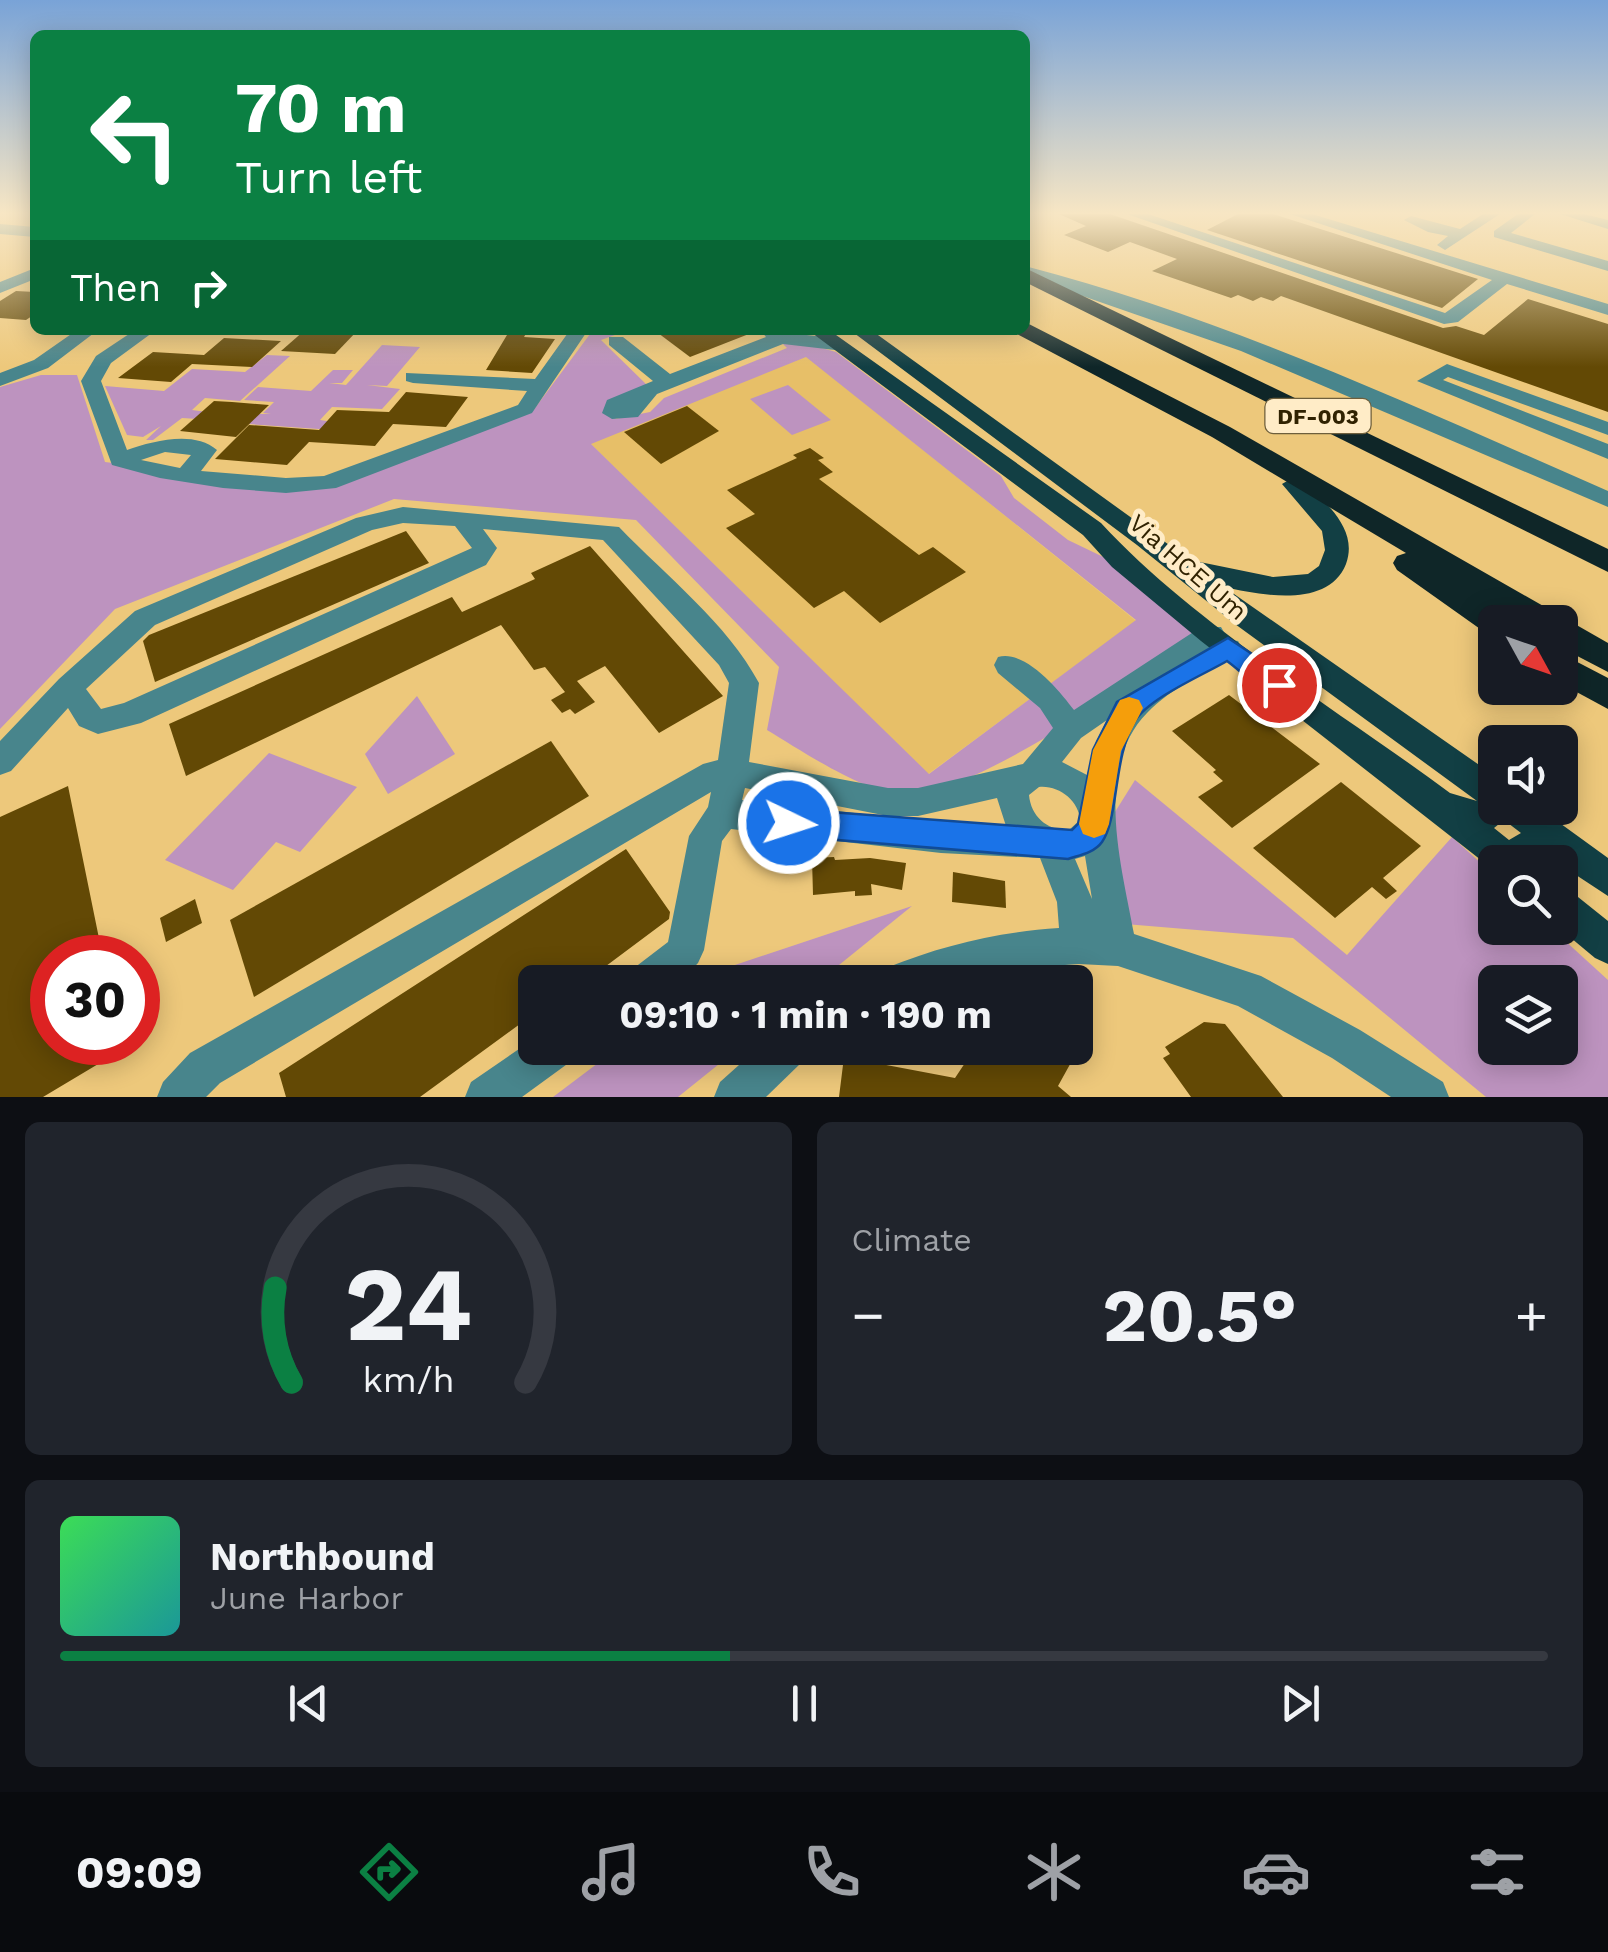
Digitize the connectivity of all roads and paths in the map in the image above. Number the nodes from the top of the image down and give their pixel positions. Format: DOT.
graph roads {
  1 [pos="1287,265"];
  2 [pos="1463,265"];
  3 [pos="1497,265"];
  4 [pos="1030,274"];
  5 [pos="1030,274"];
  6 [pos="30,275"];
  7 [pos="1505,278"];
  8 [pos="0,288"];
  9 [pos="1560,288"];
  10 [pos="1607,299"];
  11 [pos="1134,305"];
  12 [pos="1030,333"];
  13 [pos="82,335"];
  14 [pos="140,335"];
  15 [pos="575,335"];
  16 [pos="772,335"];
  17 [pos="791,335"];
  18 [pos="866,335"];
  19 [pos="826,337"];
  20 [pos="616,342"];
  21 [pos="413,377"];
  22 [pos="0,380"];
  23 [pos="544,386"];
  24 [pos="1608,428"];
  25 [pos="1221,432"];
  26 [pos="1608,452"];
  27 [pos="1394,453"];
  28 [pos="1066,480"];
  29 [pos="1294,484"];
  30 [pos="1028,486"];
  31 [pos="1608,500"];
  32 [pos="462,519"];
  33 [pos="1608,562"];
  34 [pos="1179,566"];
  35 [pos="1138,575"];
  36 [pos="1517,605"];
  37 [pos="1478,611"];
  38 [pos="1220,641"];
  39 [pos="1578,642"];
  40 [pos="1608,659"];
  41 [pos="1008,664"];
  42 [pos="1578,676"];
  43 [pos="69,686"];
  44 [pos="1608,694"];
  45 [pos="1070,729"];
  46 [pos="0,762"];
  47 [pos="732,772"];
  48 [pos="1031,775"];
  49 [pos="1478,781"];
  50 [pos="1436,802"];
  51 [pos="832,809"];
  52 [pos="723,813"];
  53 [pos="1478,815"];
  54 [pos="1096,816"];
  55 [pos="1537,825"];
  56 [pos="1050,844"];
  57 [pos="1489,845"];
  58 [pos="1578,869"];
  59 [pos="1608,879"];
  60 [pos="1608,888"];
  61 [pos="1578,919"];
  62 [pos="1608,945"];
  63 [pos="1098,946"];
  64 [pos="673,965"];
  65 [pos="945,965"];
  66 [pos="532,1065"];
  67 [pos="771,1065"];
  68 [pos="741,1094"];
  69 [pos="178,1097"];
  70 [pos="486,1097"];
  71 [pos="1428,1097"];
  1 -- 7 [label="street"];
  2 -- 7 [label="street"];
  3 -- 9 [label="street"];
  4 -- 11 [label="street"];
  5 -- 27 [label="highway, DF-003"];
  6 -- 8 [label="street"];
  7 -- 9 [label="street"];
  9 -- 10 [label="street"];
  9 -- 10 [label="street"];
  11 -- 27 [label="highway"];
  11 -- 31 [label="street"];
  12 -- 25 [label="highway, DF-003"];
  13 -- 22 [label="street"];
  14 -- 23 [label="street"];
  15 -- 23 [label="street"];
  16 -- 20 [label="street"];
  17 -- 19 [label="street"];
  18 -- 28 [label="main road"];
  19 -- 30 [label="main road, Via HCE Um"];
  21 -- 23 [label="street"];
  24 -- 26 [label="street"];
  25 -- 29 [label="highway"];
  25 -- 36 [label="highway, DF-003"];
  27 -- 33 [label="highway, DF-003"];
  28 -- 30 [label="main road"];
  28 -- 34 [label="main road"];
  29 -- 34 [label="main road"];
  29 -- 37 [label="highway"];
  30 -- 35 [label="main road, Via HCE Um"];
  32 -- 43 [label="street"];
  32 -- 43 [label="street"];
  32 -- 47 [label="street"];
  34 -- 35 [label="main road"];
  34 -- 49 [label="main road"];
  35 -- 38 [label="main road, Via HCE Um"];
  38 -- 45 [label="street"];
  38 -- 50 [label="main road, Via HCE Um"];
  38 -- 54 [label="street"];
  39 -- 40 [label="highway"];
  41 -- 45 [label="street"];
  42 -- 44 [label="highway"];
  43 -- 46 [label="street"];
  45 -- 48 [label="street"];
  47 -- 51 [label="street"];
  47 -- 52 [label="street"];
  47 -- 69 [label="street"];
  48 -- 51 [label="street"];
  48 -- 54 [label="street"];
  48 -- 56 [label="street"];
  50 -- 53 [label="main road"];
  50 -- 57 [label="main road, Via HCE Um"];
  51 -- 52 [label="street"];
  51 -- 56 [label="street"];
  52 -- 64 [label="street"];
  54 -- 56 [label="street"];
  54 -- 63 [label="street"];
  55 -- 59 [label="main road"];
  56 -- 63 [label="street"];
  58 -- 60 [label="main road"];
  61 -- 62 [label="main road"];
  63 -- 65 [label="street"];
  63 -- 71 [label="street"];
  66 -- 70 [label="street"];
  67 -- 68 [label="street"];
}
